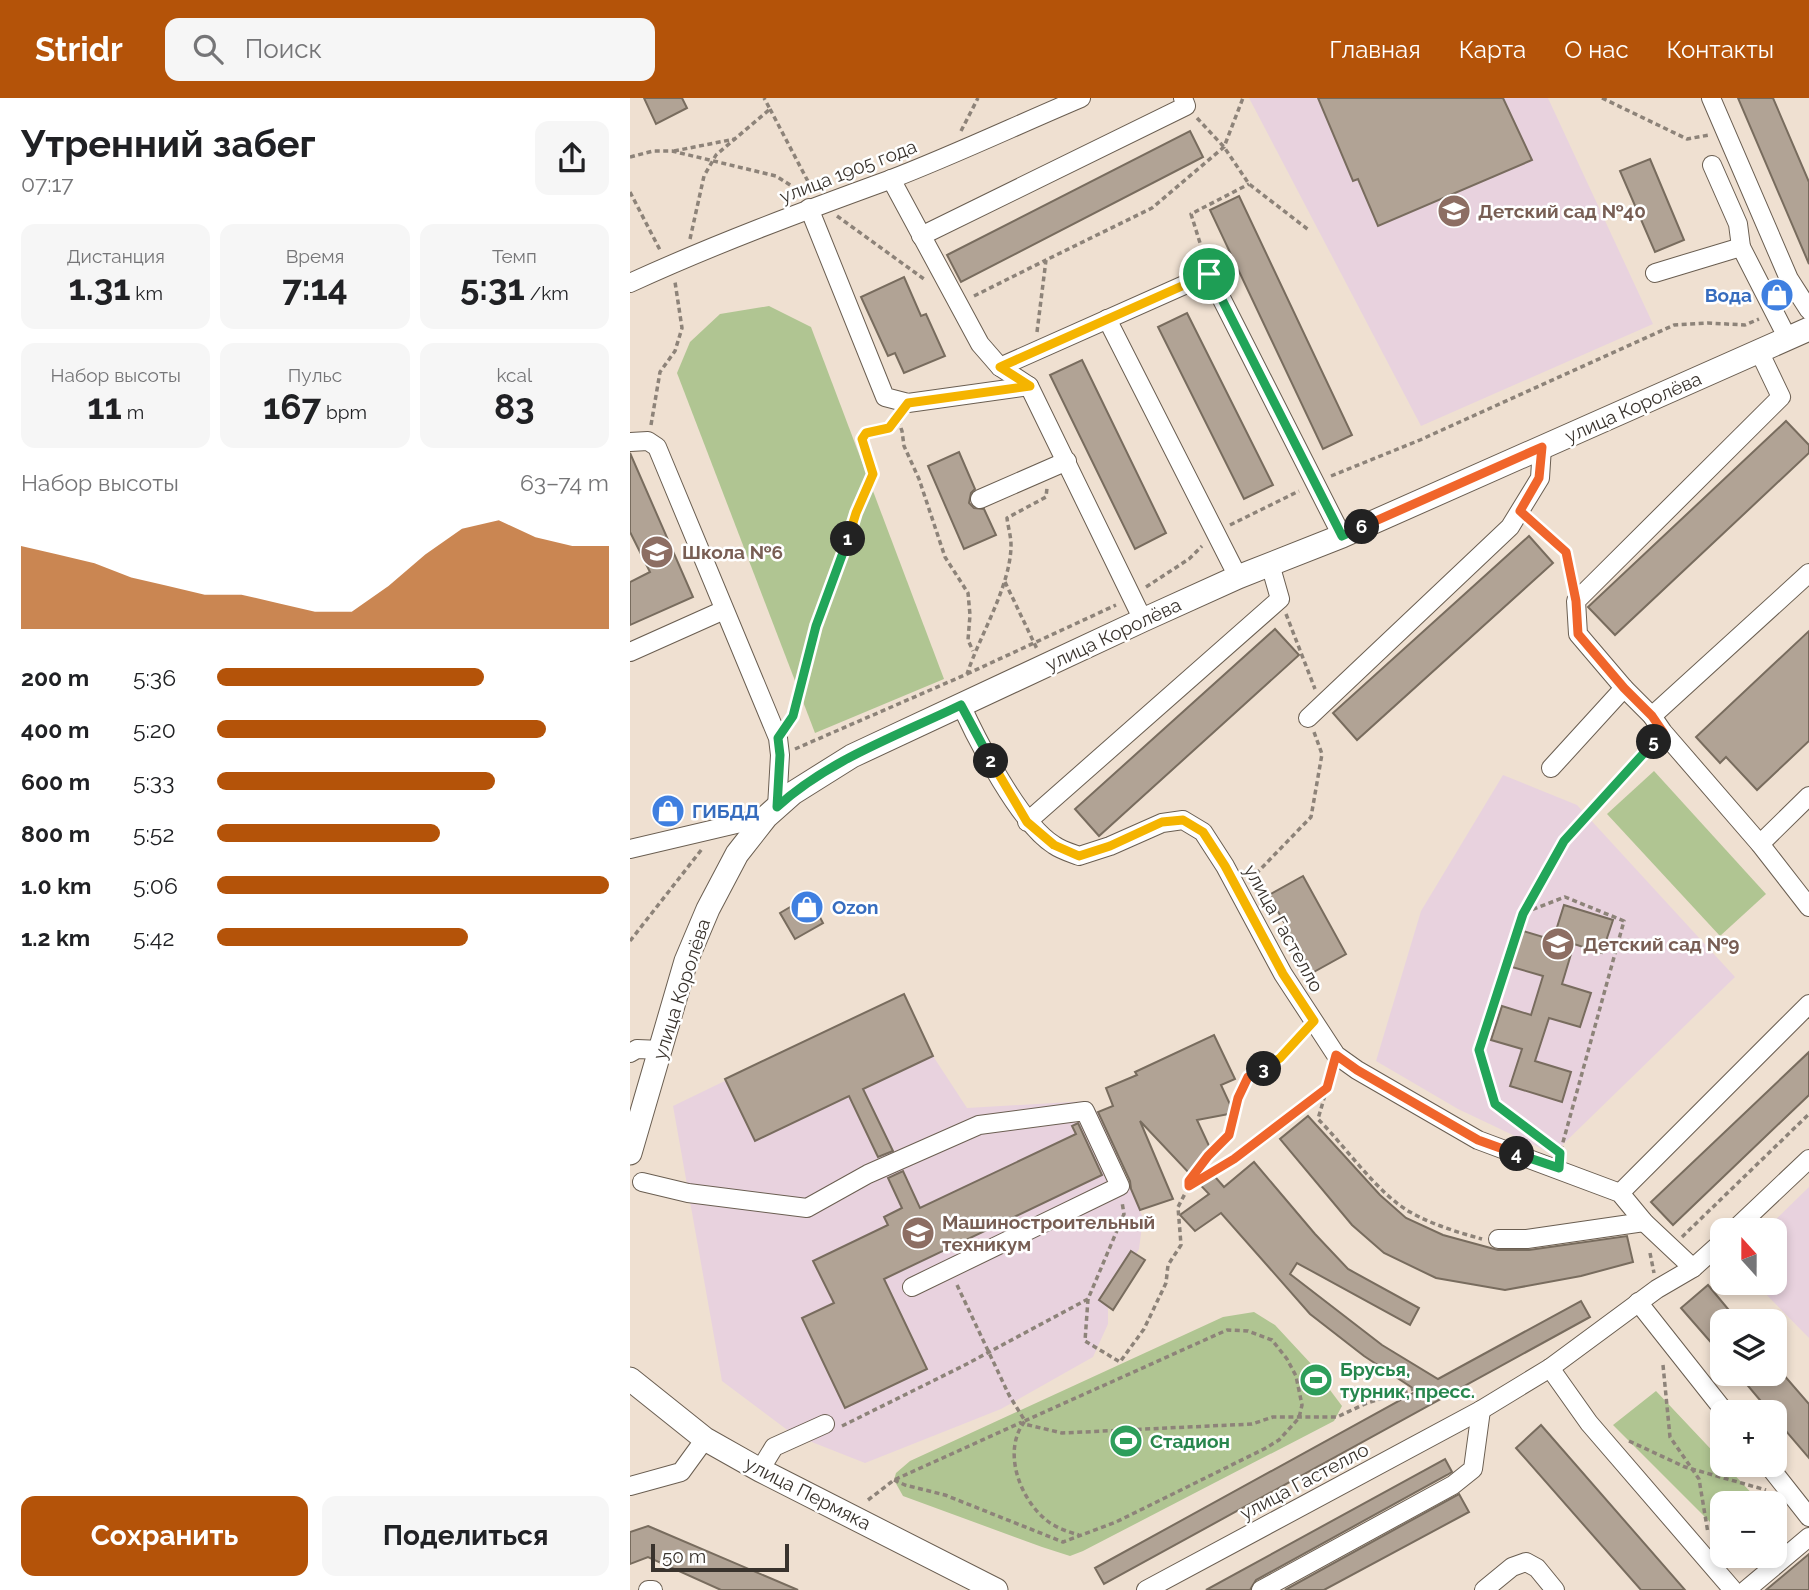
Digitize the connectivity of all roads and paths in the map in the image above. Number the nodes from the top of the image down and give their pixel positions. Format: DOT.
graph roads {
  1 [pos="764,98"];
  2 [pos="978,98"];
  3 [pos="1081,98"];
  4 [pos="1242,98"];
  5 [pos="1602,98"];
  6 [pos="1711,98"];
  7 [pos="1184,102"];
  8 [pos="770,109"];
  9 [pos="736,139"];
  10 [pos="1687,139"];
  11 [pos="1224,147"];
  12 [pos="672,151"];
  13 [pos="948,155"];
  14 [pos="630,158"];
  15 [pos="712,162"];
  16 [pos="1712,165"];
  17 [pos="891,179"];
  18 [pos="1249,184"];
  19 [pos="630,192"];
  20 [pos="814,206"];
  21 [pos="1310,231"];
  22 [pos="921,236"];
  23 [pos="657,244"];
  24 [pos="1741,247"];
  25 [pos="686,258"];
  26 [pos="1655,273"];
  27 [pos="1209,274"];
  28 [pos="674,281"];
  29 [pos="630,283"];
  30 [pos="1809,310"];
  31 [pos="1107,319"];
  32 [pos="1745,325"];
  33 [pos="1799,334"];
  34 [pos="1034,351"];
  35 [pos="1759,351"];
  36 [pos="1000,367"];
  37 [pos="1030,386"];
  38 [pos="886,397"];
  39 [pos="908,403"];
  40 [pos="897,418"];
  41 [pos="639,441"];
  42 [pos="1542,447"];
  43 [pos="1059,465"];
  44 [pos="1315,483"];
  45 [pos="980,499"];
  46 [pos="1520,511"];
  47 [pos="1216,533"];
  48 [pos="1342,536"];
  49 [pos="1270,564"];
  50 [pos="1809,573"];
  51 [pos="1238,577"];
  52 [pos="1005,582"];
  53 [pos="1132,597"];
  54 [pos="1280,599"];
  55 [pos="1576,601"];
  56 [pos="724,610"];
  57 [pos="1143,620"];
  58 [pos="1034,643"];
  59 [pos="1037,649"];
  60 [pos="630,652"];
  61 [pos="974,653"];
  62 [pos="967,674"];
  63 [pos="1624,688"];
  64 [pos="961,705"];
  65 [pos="1652,716"];
  66 [pos="1308,718"];
  67 [pos="1663,732"];
  68 [pos="778,738"];
  69 [pos="792,750"];
  70 [pos="1551,768"];
  71 [pos="1809,796"];
  72 [pos="772,812"];
  73 [pos="1027,822"];
  74 [pos="714,829"];
  75 [pos="1759,844"];
  76 [pos="630,849"];
  77 [pos="1238,892"];
  78 [pos="1809,907"];
  79 [pos="1523,914"];
  80 [pos="630,941"];
  81 [pos="1809,1004"];
  82 [pos="1314,1021"];
  83 [pos="661,1050"];
  84 [pos="630,1053"];
  85 [pos="1336,1055"];
  86 [pos="1327,1088"];
  87 [pos="1809,1114"];
  88 [pos="630,1153"];
  89 [pos="1809,1159"];
  90 [pos="1559,1161"];
  91 [pos="642,1182"];
  92 [pos="1120,1186"];
  93 [pos="1189,1186"];
  94 [pos="1620,1193"];
  95 [pos="1747,1218"];
  96 [pos="1644,1222"];
  97 [pos="1491,1239"];
  98 [pos="1672,1246"];
  99 [pos="1710,1253"];
  100 [pos="1693,1268"];
  101 [pos="949,1269"];
  102 [pos="912,1287"];
  103 [pos="1088,1299"];
  104 [pos="1638,1302"];
  105 [pos="1660,1331"];
  106 [pos="988,1352"];
  107 [pos="1550,1368"];
  108 [pos="630,1380"];
  109 [pos="1414,1389"];
  110 [pos="1716,1400"];
  111 [pos="1480,1409"];
  112 [pos="1299,1418"];
  113 [pos="1022,1423"];
  114 [pos="828,1428"];
  115 [pos="705,1439"];
  116 [pos="1625,1439"];
  117 [pos="1692,1469"];
  118 [pos="760,1470"];
  119 [pos="1778,1477"];
  120 [pos="894,1480"];
  121 [pos="630,1486"];
  122 [pos="1795,1499"];
  123 [pos="868,1500"];
  124 [pos="1809,1517"];
  125 [pos="1082,1536"];
  126 [pos="1809,1537"];
  127 [pos="1714,1569"];
  128 [pos="996,1590"];
  129 [pos="1146,1590"];
  130 [pos="1261,1590"];
  131 [pos="1484,1590"];
  132 [pos="1555,1590"];
  133 [pos="1733,1590"];
  134 [pos="1746,1590"];
  1 -- 8 [label="path"];
  2 -- 13 [label="path"];
  3 -- 13 [label="street, улица 1905 года"];
  4 -- 11 [label="path"];
  5 -- 10 [label="path"];
  6 -- 30 [label="street"];
  7 -- 11 [label="path"];
  7 -- 22 [label="street"];
  8 -- 9 [label="path"];
  8 -- 20 [label="path"];
  9 -- 12 [label="path"];
  9 -- 15 [label="path"];
  11 -- 18 [label="path"];
  11 -- 34 [label="path"];
  12 -- 14 [label="path"];
  12 -- 15 [label="path"];
  13 -- 17 [label="street, улица 1905 года"];
  15 -- 20 [label="path"];
  15 -- 25 [label="path"];
  16 -- 24 [label="street"];
  17 -- 20 [label="street, улица 1905 года"];
  17 -- 22 [label="street"];
  18 -- 21 [label="path"];
  18 -- 27 [label="path"];
  19 -- 23 [label="path"];
  20 -- 25 [label="street, улица 1905 года"];
  20 -- 38 [label="street"];
  22 -- 36 [label="street"];
  24 -- 26 [label="street"];
  24 -- 33 [label="street"];
  25 -- 29 [label="street, улица 1905 года"];
  27 -- 31 [label="street"];
  27 -- 44 [label="street"];
  28 -- 41 [label="path"];
  31 -- 34 [label="street"];
  31 -- 47 [label="street"];
  32 -- 44 [label="path"];
  33 -- 35 [label="main road, улица Королёва"];
  34 -- 36 [label="street"];
  35 -- 42 [label="main road, улица Королёва"];
  35 -- 55 [label="street"];
  36 -- 37 [label="street"];
  37 -- 39 [label="street"];
  37 -- 43 [label="street"];
  38 -- 39 [label="street"];
  38 -- 40 [label="path"];
  39 -- 40 [label="path"];
  40 -- 61 [label="path"];
  40 -- 68 [label="path"];
  41 -- 56 [label="street"];
  42 -- 46 [label="street"];
  42 -- 48 [label="main road, улица Королёва"];
  43 -- 45 [label="street"];
  43 -- 52 [label="path"];
  43 -- 53 [label="street"];
  44 -- 47 [label="path"];
  44 -- 48 [label="street"];
  46 -- 55 [label="path"];
  46 -- 66 [label="street"];
  47 -- 51 [label="street"];
  47 -- 53 [label="path"];
  48 -- 49 [label="main road, улица Королёва"];
  49 -- 51 [label="main road, улица Королёва"];
  49 -- 54 [label="street"];
  50 -- 65 [label="street"];
  51 -- 57 [label="main road, улица Королёва"];
  52 -- 58 [label="path"];
  52 -- 61 [label="path"];
  53 -- 57 [label="street"];
  53 -- 58 [label="path"];
  54 -- 66 [label="path"];
  54 -- 73 [label="street"];
  55 -- 63 [label="street"];
  56 -- 60 [label="street"];
  56 -- 68 [label="street"];
  57 -- 64 [label="main road, улица Королёва"];
  58 -- 59 [label="path"];
  58 -- 62 [label="path"];
  61 -- 62 [label="path"];
  62 -- 69 [label="path"];
  63 -- 65 [label="street"];
  63 -- 70 [label="street"];
  64 -- 72 [label="main road, улица Королёва"];
  64 -- 73 [label="street, улица Гастелло"];
  65 -- 67 [label="street"];
  66 -- 77 [label="path"];
  67 -- 75 [label="street"];
  67 -- 79 [label="path"];
  68 -- 72 [label="street"];
  71 -- 75 [label="street"];
  72 -- 74 [label="street"];
  72 -- 83 [label="main road, улица Королёва"];
  73 -- 77 [label="street, улица Гастелло"];
  74 -- 76 [label="street"];
  74 -- 80 [label="path"];
  75 -- 78 [label="street"];
  77 -- 82 [label="street, улица Гастелло"];
  79 -- 90 [label="path"];
  79 -- 90 [label="path"];
  81 -- 94 [label="street"];
  82 -- 85 [label="street, улица Гастелло"];
  82 -- 93 [label="path"];
  83 -- 84 [label="street"];
  83 -- 88 [label="main road, улица Королёва"];
  85 -- 86 [label="path"];
  85 -- 90 [label="street, улица Гастелло"];
  86 -- 93 [label="path"];
  86 -- 97 [label="path"];
  87 -- 98 [label="path"];
  89 -- 95 [label="street"];
  90 -- 94 [label="street, улица Гастелло"];
  91 -- 92 [label="street"];
  92 -- 101 [label="street"];
  92 -- 103 [label="path"];
  93 -- 103 [label="path"];
  94 -- 96 [label="street"];
  96 -- 97 [label="street"];
  96 -- 98 [label="street"];
  98 -- 100 [label="street"];
  99 -- 100 [label="street, улица Гастелло"];
  100 -- 104 [label="street, улица Гастелло"];
  101 -- 102 [label="street"];
  101 -- 106 [label="path"];
  103 -- 106 [label="path"];
  104 -- 105 [label="street"];
  104 -- 107 [label="street, улица Гастелло"];
  105 -- 110 [label="street"];
  105 -- 117 [label="path"];
  106 -- 113 [label="path"];
  106 -- 114 [label="path"];
  107 -- 111 [label="street, улица Гастелло"];
  107 -- 127 [label="street"];
  108 -- 115 [label="main road, улица Пермяка"];
  109 -- 112 [label="path"];
  111 -- 129 [label="street, улица Гастелло"];
  111 -- 130 [label="street"];
  112 -- 113 [label="path"];
  112 -- 113 [label="path"];
  112 -- 125 [label="path"];
  113 -- 120 [label="path"];
  113 -- 125 [label="path"];
  114 -- 118 [label="street"];
  115 -- 118 [label="main road, улица Пермяка"];
  115 -- 121 [label="street"];
  116 -- 117 [label="path"];
  117 -- 122 [label="path"];
  117 -- 127 [label="path"];
  118 -- 128 [label="main road, улица Пермяка"];
  119 -- 122 [label="street"];
  120 -- 123 [label="path"];
  120 -- 125 [label="path"];
  122 -- 124 [label="street"];
  126 -- 134 [label="street"];
  127 -- 133 [label="street"];
  131 -- 132 [label="street"];
}
